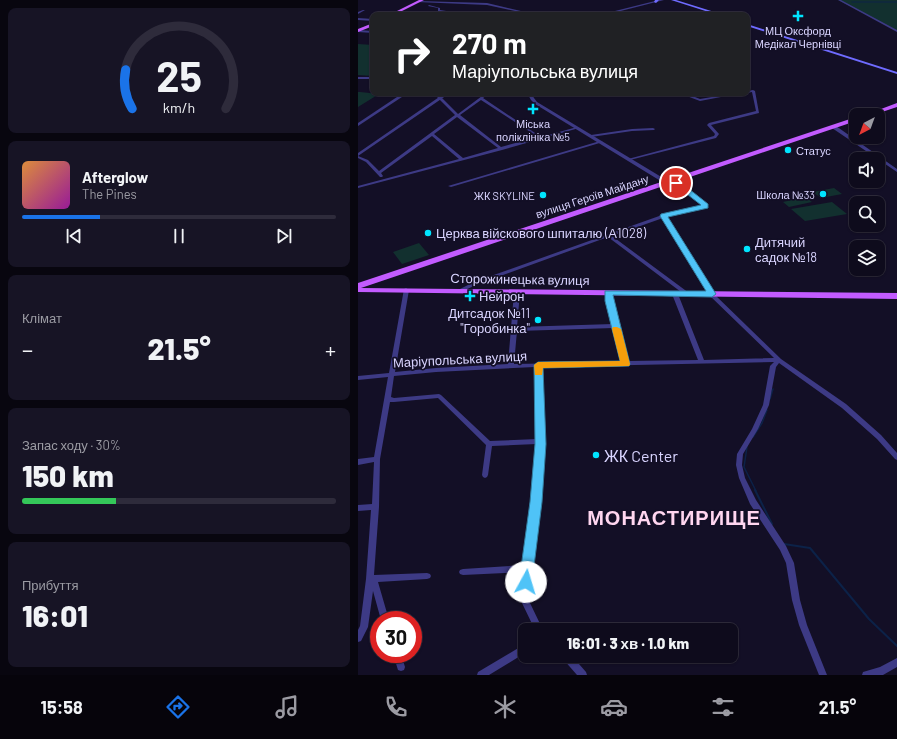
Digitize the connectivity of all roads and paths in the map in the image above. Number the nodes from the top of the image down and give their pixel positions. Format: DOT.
graph roads {
  1 [pos="461,0"];
  2 [pos="663,0"];
  3 [pos="667,0"];
  4 [pos="673,0"];
  5 [pos="839,0"];
  6 [pos="420,1"];
  7 [pos="657,1"];
  8 [pos="454,2"];
  9 [pos="429,6"];
  10 [pos="358,10"];
  11 [pos="397,12"];
  12 [pos="446,12"];
  13 [pos="523,12"];
  14 [pos="613,12"];
  15 [pos="705,12"];
  16 [pos="712,12"];
  17 [pos="358,13"];
  18 [pos="358,19"];
  19 [pos="370,20"];
  20 [pos="370,25"];
  21 [pos="750,25"];
  22 [pos="358,31"];
  23 [pos="897,31"];
  24 [pos="370,32"];
  25 [pos="897,72"];
  26 [pos="358,78"];
  27 [pos="370,78"];
  28 [pos="750,92"];
  29 [pos="402,96"];
  30 [pos="443,96"];
  31 [pos="483,96"];
  32 [pos="531,96"];
  33 [pos="690,96"];
  34 [pos="723,96"];
  35 [pos="440,98"];
  36 [pos="480,98"];
  37 [pos="897,105"];
  38 [pos="885,109"];
  39 [pos="457,116"];
  40 [pos="849,122"];
  41 [pos="358,125"];
  42 [pos="834,127"];
  43 [pos="577,128"];
  44 [pos="653,129"];
  45 [pos="432,134"];
  46 [pos="590,136"];
  47 [pos="541,138"];
  48 [pos="601,142"];
  49 [pos="501,149"];
  50 [pos="358,156"];
  51 [pos="462,159"];
  52 [pos="630,160"];
  53 [pos="897,171"];
  54 [pos="379,174"];
  55 [pos="386,180"];
  56 [pos="670,182"];
  57 [pos="450,186"];
  58 [pos="358,187"];
  59 [pos="664,216"];
  60 [pos="609,236"];
  61 [pos="358,286"];
  62 [pos="358,290"];
  63 [pos="406,290"];
  64 [pos="459,291"];
  65 [pos="517,292"];
  66 [pos="608,293"];
  67 [pos="675,294"];
  68 [pos="687,294"];
  69 [pos="712,294"];
  70 [pos="897,296"];
  71 [pos="616,326"];
  72 [pos="514,329"];
  73 [pos="779,360"];
  74 [pos="702,362"];
  75 [pos="626,364"];
  76 [pos="538,365"];
  77 [pos="511,366"];
  78 [pos="392,374"];
  79 [pos="358,378"];
  80 [pos="387,399"];
  81 [pos="540,441"];
  82 [pos="489,444"];
  83 [pos="897,457"];
  84 [pos="377,459"];
  85 [pos="358,462"];
  86 [pos="485,475"];
  87 [pos="375,507"];
  88 [pos="358,508"];
  89 [pos="527,568"];
  90 [pos="463,572"];
  91 [pos="427,576"];
  92 [pos="370,579"];
  93 [pos="382,611"];
  94 [pos="536,623"];
  95 [pos="361,627"];
  96 [pos="358,638"];
  97 [pos="518,652"];
  98 [pos="897,662"];
  99 [pos="400,663"];
  100 [pos="572,663"];
  101 [pos="401,667"];
  102 [pos="481,675"];
  103 [pos="583,675"];
  104 [pos="823,675"];
  105 [pos="828,675"];
  106 [pos="866,675"];
  1 -- 8 [label="street"];
  2 -- 7 [label="street"];
  3 -- 15 [label="main road"];
  4 -- 16 [label="main road"];
  5 -- 23 [label="street"];
  6 -- 8 [label="street"];
  6 -- 11 [label="main road"];
  7 -- 14 [label="street"];
  8 -- 13 [label="street"];
  9 -- 12 [label="street"];
  10 -- 17 [label="street"];
  18 -- 19 [label="street"];
  20 -- 22 [label="main road"];
  21 -- 25 [label="main road"];
  22 -- 24 [label="street"];
  26 -- 27 [label="street"];
  28 -- 52 [label="street"];
  29 -- 41 [label="street"];
  30 -- 35 [label="street"];
  31 -- 36 [label="street"];
  32 -- 43 [label="street"];
  33 -- 34 [label="street"];
  35 -- 39 [label="street"];
  35 -- 50 [label="street"];
  36 -- 39 [label="street"];
  36 -- 47 [label="street"];
  37 -- 38 [label="main road"];
  39 -- 45 [label="street"];
  39 -- 49 [label="street"];
  40 -- 42 [label="main road, вулиця Героїв Майдану"];
  42 -- 53 [label="street"];
  42 -- 56 [label="main road, вулиця Героїв Майдану"];
  43 -- 46 [label="street"];
  43 -- 47 [label="street"];
  44 -- 46 [label="street"];
  45 -- 51 [label="street"];
  45 -- 54 [label="street"];
  46 -- 48 [label="street"];
  47 -- 49 [label="street"];
  48 -- 52 [label="street"];
  48 -- 57 [label="street"];
  49 -- 51 [label="street"];
  50 -- 54 [label="street"];
  51 -- 55 [label="street"];
  52 -- 56 [label="street"];
  54 -- 55 [label="street"];
  55 -- 58 [label="street"];
  56 -- 59 [label="street"];
  56 -- 61 [label="main road, вулиця Героїв Майдану"];
  59 -- 60 [label="street"];
  59 -- 69 [label="street"];
  60 -- 64 [label="street"];
  60 -- 68 [label="street"];
  62 -- 63 [label="main road, Сторожинецька вулиця"];
  63 -- 64 [label="main road, Сторожинецька вулиця"];
  63 -- 78 [label="street"];
  64 -- 65 [label="main road, Сторожинецька вулиця"];
  65 -- 66 [label="main road, Сторожинецька вулиця"];
  65 -- 72 [label="street"];
  66 -- 67 [label="main road, Сторожинецька вулиця"];
  66 -- 71 [label="street"];
  67 -- 68 [label="main road, Сторожинецька вулиця"];
  67 -- 74 [label="street"];
  68 -- 69 [label="main road, Сторожинецька вулиця"];
  69 -- 70 [label="main road, Сторожинецька вулиця"];
  69 -- 73 [label="street"];
  71 -- 72 [label="street"];
  71 -- 75 [label="street"];
  72 -- 77 [label="street"];
  73 -- 74 [label="street, Маріупольська вулиця"];
  73 -- 83 [label="street"];
  73 -- 104 [label="street"];
  74 -- 75 [label="street, Маріупольська вулиця"];
  75 -- 76 [label="street, Маріупольська вулиця"];
  76 -- 77 [label="street, Маріупольська вулиця"];
  76 -- 81 [label="street"];
  77 -- 78 [label="street, Маріупольська вулиця"];
  78 -- 79 [label="street, Маріупольська вулиця"];
  78 -- 80 [label="street"];
  80 -- 82 [label="street"];
  80 -- 84 [label="street"];
  81 -- 82 [label="street"];
  81 -- 89 [label="street"];
  82 -- 86 [label="street"];
  84 -- 85 [label="street"];
  84 -- 87 [label="street"];
  87 -- 88 [label="street"];
  87 -- 92 [label="street"];
  89 -- 90 [label="street"];
  89 -- 94 [label="street"];
  91 -- 92 [label="street"];
  92 -- 93 [label="street"];
  92 -- 95 [label="street"];
  95 -- 96 [label="street"];
  97 -- 102 [label="street"];
  98 -- 106 [label="street"];
  99 -- 101 [label="street"];
  100 -- 103 [label="street"];
  104 -- 105 [label="street"];
}
